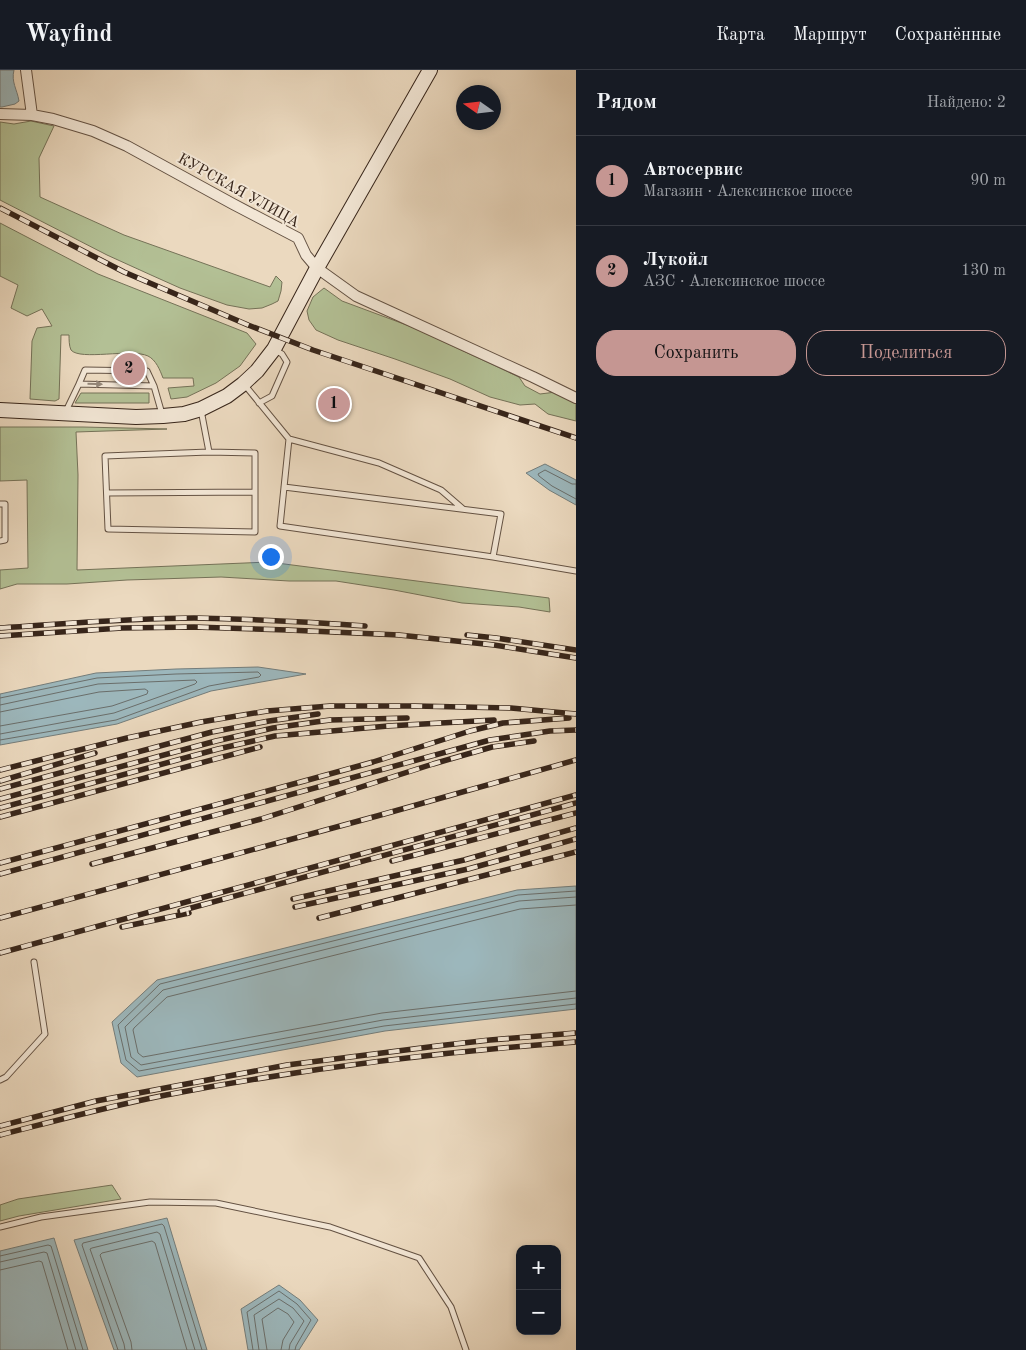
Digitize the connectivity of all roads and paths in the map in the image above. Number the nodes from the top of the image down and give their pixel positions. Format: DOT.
graph roads {
  1 [pos="26,70"];
  2 [pos="430,70"];
  3 [pos="0,114"];
  4 [pos="32,115"];
  5 [pos="317,268"];
  6 [pos="274,349"];
  7 [pos="79,384"];
  8 [pos="243,384"];
  9 [pos="154,386"];
  10 [pos="576,398"];
  11 [pos="259,403"];
  12 [pos="0,410"];
  13 [pos="201,410"];
  14 [pos="65,413"];
  15 [pos="163,416"];
  16 [pos="289,439"];
  17 [pos="209,452"];
  18 [pos="284,487"];
  19 [pos="255,492"];
  20 [pos="107,493"];
  21 [pos="0,504"];
  22 [pos="464,510"];
  23 [pos="0,540"];
  24 [pos="493,557"];
  25 [pos="576,571"];
  26 [pos="34,962"];
  27 [pos="0,1080"];
  28 [pos="0,1227"];
  29 [pos="466,1350"];
  1 -- 4 [label="street"];
  2 -- 5 [label="main road"];
  3 -- 4 [label="street, КУРСКАЯ УЛИЦА"];
  4 -- 5 [label="street, КУРСКАЯ УЛИЦА"];
  5 -- 6 [label="main road"];
  5 -- 10 [label="street, КУРСКАЯ УЛИЦА"];
  6 -- 8 [label="main road"];
  6 -- 11 [label="lane"];
  7 -- 9 [label="lane, one-way"];
  7 -- 9 [label="lane"];
  7 -- 14 [label="lane"];
  8 -- 11 [label="lane"];
  8 -- 13 [label="main road"];
  9 -- 15 [label="lane"];
  11 -- 16 [label="lane"];
  12 -- 14 [label="main road"];
  13 -- 15 [label="main road"];
  13 -- 17 [label="lane"];
  14 -- 15 [label="main road"];
  16 -- 18 [label="lane"];
  16 -- 22 [label="lane"];
  17 -- 19 [label="lane"];
  17 -- 20 [label="lane"];
  18 -- 22 [label="lane"];
  18 -- 24 [label="lane"];
  19 -- 20 [label="lane"];
  19 -- 20 [label="lane"];
  21 -- 23 [label="lane"];
  22 -- 24 [label="lane"];
  24 -- 25 [label="lane"];
  26 -- 27 [label="lane"];
  28 -- 29 [label="lane"];
}
